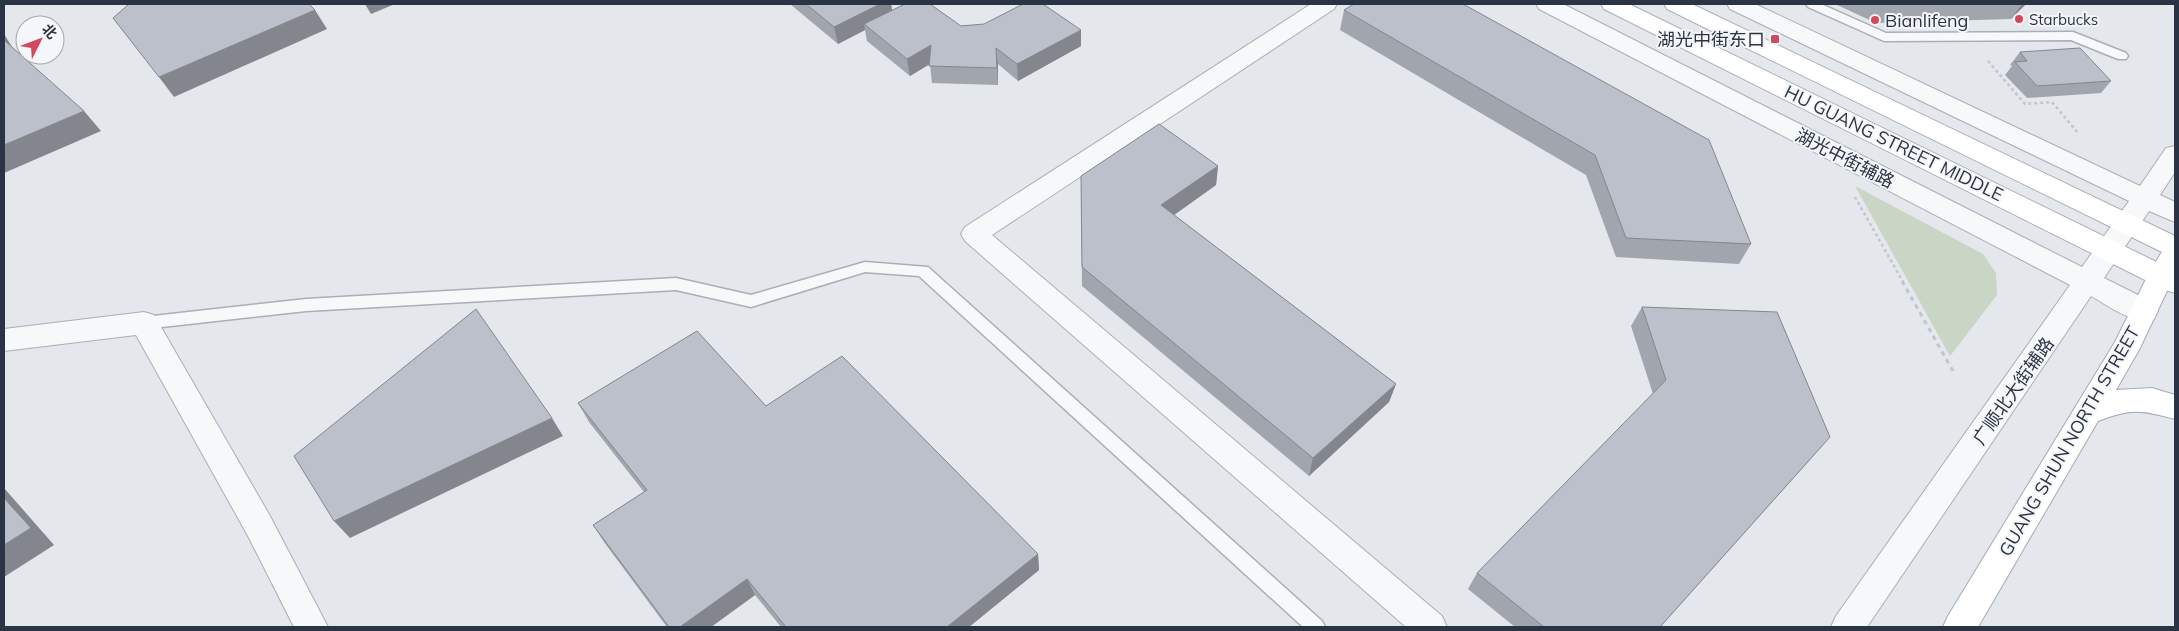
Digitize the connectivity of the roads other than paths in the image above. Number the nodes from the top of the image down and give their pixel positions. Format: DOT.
graph roads {
  1 [pos="1326,4"];
  2 [pos="1547,4"];
  3 [pos="1612,4"];
  4 [pos="1674,4"];
  5 [pos="1738,4"];
  6 [pos="1812,4"];
  7 [pos="2122,56"];
  8 [pos="2175,154"];
  9 [pos="2145,198"];
  10 [pos="2175,213"];
  11 [pos="2128,223"];
  12 [pos="2175,246"];
  13 [pos="2110,249"];
  14 [pos="2170,270"];
  15 [pos="2088,283"];
  16 [pos="2144,311"];
  17 [pos="144,323"];
  18 [pos="4,340"];
  19 [pos="2175,407"];
  20 [pos="2087,413"];
  21 [pos="311,627"];
  22 [pos="1316,627"];
  23 [pos="1430,627"];
  24 [pos="1848,627"];
  25 [pos="1960,627"];
  1 -- 23 [label="street"];
  2 -- 15 [label="street, 湖光中街辅路"];
  3 -- 13 [label="main road, HU GUANG STREET MIDDLE"];
  4 -- 11 [label="main road, HU GUANG STREET MIDDLE"];
  5 -- 9 [label="street"];
  6 -- 7 [label="lane"];
  8 -- 9 [label="street, 广顺北大街辅路"];
  9 -- 10 [label="street"];
  9 -- 11 [label="street, 广顺北大街辅路"];
  11 -- 12 [label="main road, HU GUANG STREET MIDDLE"];
  11 -- 13 [label="street, 广顺北大街辅路"];
  13 -- 14 [label="main road, HU GUANG STREET MIDDLE"];
  13 -- 15 [label="street, 广顺北大街辅路"];
  14 -- 16 [label="main road, GUANG SHUN NORTH STREET"];
  15 -- 16 [label="street, 湖光中街辅路"];
  15 -- 24 [label="street, 广顺北大街辅路"];
  16 -- 20 [label="main road, GUANG SHUN NORTH STREET"];
  17 -- 18 [label="street"];
  17 -- 21 [label="street"];
  17 -- 22 [label="lane"];
  19 -- 20 [label="main road"];
  20 -- 25 [label="main road, GUANG SHUN NORTH STREET"];
}
